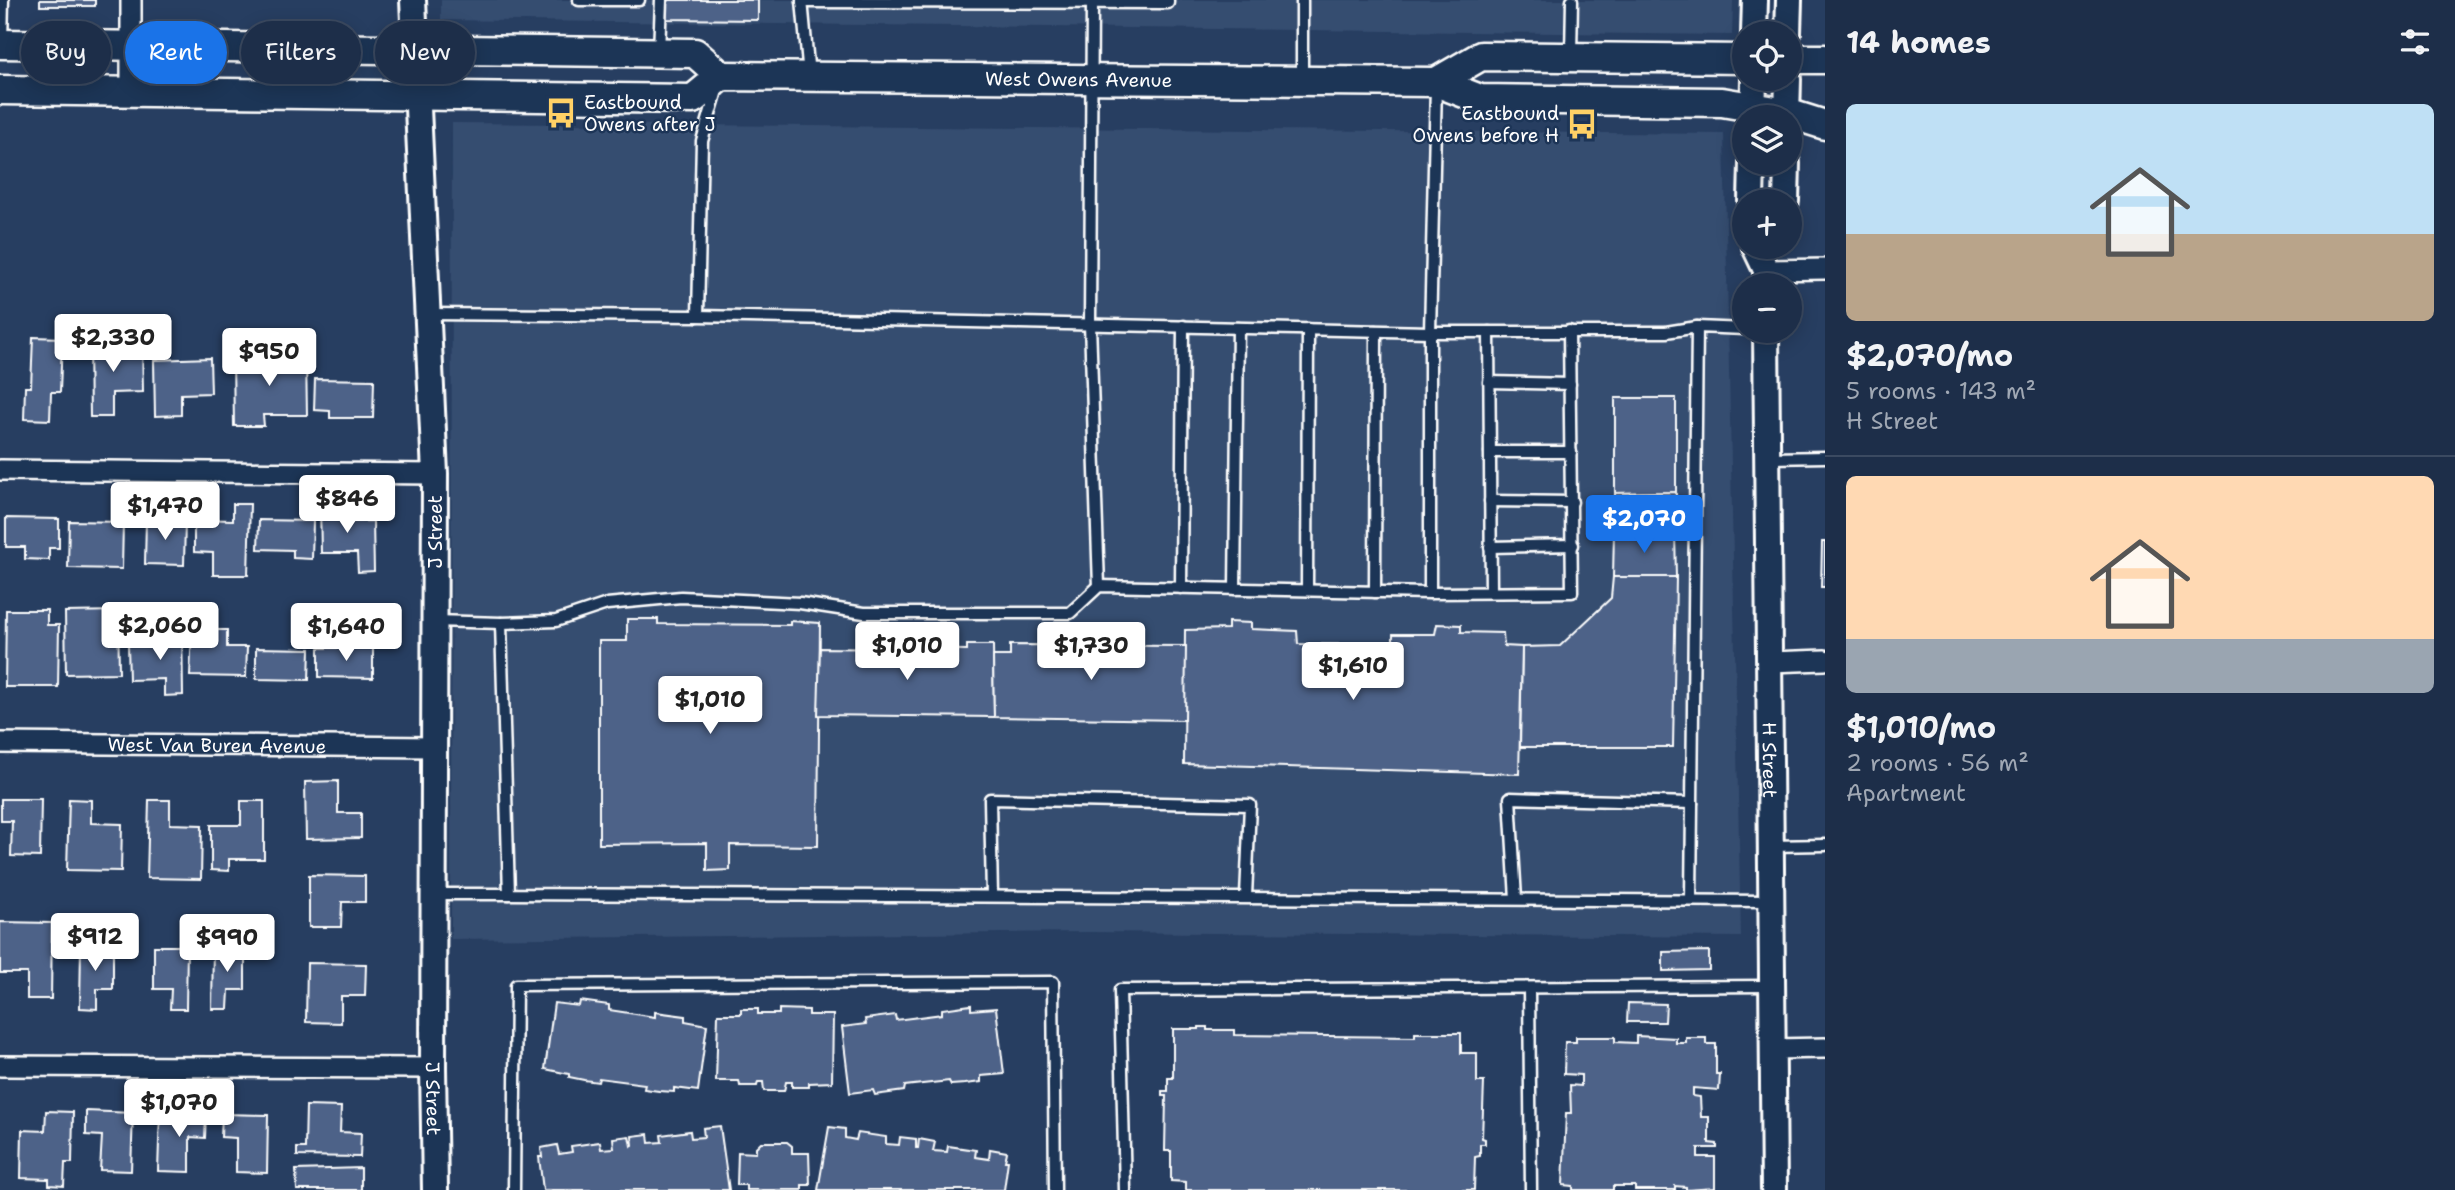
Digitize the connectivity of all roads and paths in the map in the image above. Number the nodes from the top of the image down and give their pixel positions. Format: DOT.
graph roads {
  1 [pos="3,0"];
  2 [pos="131,0"];
  3 [pos="413,0"];
  4 [pos="579,0"];
  5 [pos="639,0"];
  6 [pos="661,0"];
  7 [pos="1168,0"];
  8 [pos="1302,0"];
  9 [pos="1572,0"];
  10 [pos="1755,0"];
  11 [pos="1788,0"];
  12 [pos="802,1"];
  13 [pos="1091,3"];
  14 [pos="131,21"];
  15 [pos="413,21"];
  16 [pos="1754,21"];
  17 [pos="1788,21"];
  18 [pos="1,44"];
  19 [pos="125,46"];
  20 [pos="227,47"];
  21 [pos="375,49"];
  22 [pos="475,50"];
  23 [pos="659,52"];
  24 [pos="1571,57"];
  25 [pos="1732,59"];
  26 [pos="1802,59"];
  27 [pos="1825,59"];
  28 [pos="721,76"];
  29 [pos="810,77"];
  30 [pos="1091,78"];
  31 [pos="1302,79"];
  32 [pos="1436,82"];
  33 [pos="131,84"];
  34 [pos="416,84"];
  35 [pos="0,90"];
  36 [pos="131,90"];
  37 [pos="416,94"];
  38 [pos="1753,101"];
  39 [pos="1802,119"];
  40 [pos="1825,125"];
  41 [pos="1825,269"];
  42 [pos="1796,273"];
  43 [pos="427,314"];
  44 [pos="698,316"];
  45 [pos="1090,324"];
  46 [pos="1182,326"];
  47 [pos="1697,327"];
  48 [pos="1238,328"];
  49 [pos="1732,328"];
  50 [pos="1308,329"];
  51 [pos="1376,331"];
  52 [pos="1569,331"];
  53 [pos="1430,332"];
  54 [pos="1489,332"];
  55 [pos="1766,343"];
  56 [pos="1489,382"];
  57 [pos="1570,384"];
  58 [pos="1490,452"];
  59 [pos="1571,452"];
  60 [pos="1825,457"];
  61 [pos="1767,458"];
  62 [pos="0,470"];
  63 [pos="435,474"];
  64 [pos="1490,501"];
  65 [pos="1572,502"];
  66 [pos="1573,545"];
  67 [pos="1490,547"];
  68 [pos="1099,586"];
  69 [pos="1181,588"];
  70 [pos="1235,589"];
  71 [pos="1307,590"];
  72 [pos="1375,592"];
  73 [pos="1491,592"];
  74 [pos="1430,593"];
  75 [pos="435,621"];
  76 [pos="501,623"];
  77 [pos="1825,660"];
  78 [pos="1769,662"];
  79 [pos="0,743"];
  80 [pos="434,747"];
  81 [pos="1692,803"];
  82 [pos="1825,845"];
  83 [pos="1771,846"];
  84 [pos="434,894"];
  85 [pos="509,894"];
  86 [pos="992,896"];
  87 [pos="1246,896"];
  88 [pos="1516,900"];
  89 [pos="1691,900"];
  90 [pos="1772,901"];
  91 [pos="1772,986"];
  92 [pos="1528,989"];
  93 [pos="1825,1048"];
  94 [pos="1773,1049"];
  95 [pos="0,1066"];
  96 [pos="433,1068"];
  97 [pos="435,1190"];
  98 [pos="514,1190"];
  99 [pos="1055,1190"];
  100 [pos="1125,1190"];
  101 [pos="1531,1190"];
  102 [pos="1774,1190"];
  1 -- 18 [label="lane"];
  2 -- 14 [label="street"];
  3 -- 15 [label="street, J Street"];
  4 -- 5 [label="lane"];
  6 -- 23 [label="lane"];
  7 -- 13 [label="lane"];
  8 -- 31 [label="lane"];
  9 -- 24 [label="lane"];
  10 -- 16 [label="street"];
  11 -- 17 [label="street"];
  12 -- 13 [label="lane"];
  12 -- 29 [label="lane"];
  13 -- 30 [label="lane"];
  18 -- 19 [label="main road"];
  20 -- 21 [label="main road"];
  22 -- 23 [label="main road"];
  23 -- 28 [label="main road"];
  24 -- 25 [label="main road"];
  24 -- 32 [label="main road"];
  26 -- 27 [label="main road"];
  28 -- 29 [label="main road, West Owens Avenue"];
  28 -- 37 [label="main road"];
  28 -- 44 [label="lane"];
  29 -- 30 [label="main road, West Owens Avenue"];
  30 -- 31 [label="main road, West Owens Avenue"];
  30 -- 45 [label="lane"];
  31 -- 32 [label="main road, West Owens Avenue"];
  32 -- 38 [label="main road, West Owens Avenue"];
  32 -- 53 [label="lane"];
  33 -- 36 [label="street"];
  34 -- 37 [label="street, J Street"];
  35 -- 36 [label="main road"];
  36 -- 37 [label="main road"];
  37 -- 43 [label="street, J Street"];
  39 -- 40 [label="main road, West Owens Avenue"];
  41 -- 42 [label="street"];
  43 -- 44 [label="lane"];
  43 -- 63 [label="street, J Street"];
  44 -- 45 [label="lane"];
  45 -- 46 [label="lane"];
  45 -- 68 [label="lane"];
  46 -- 48 [label="lane"];
  46 -- 69 [label="lane"];
  47 -- 49 [label="lane"];
  47 -- 52 [label="lane"];
  47 -- 81 [label="lane"];
  48 -- 50 [label="lane"];
  48 -- 70 [label="lane"];
  50 -- 51 [label="lane"];
  50 -- 71 [label="lane"];
  51 -- 53 [label="lane"];
  51 -- 72 [label="lane"];
  52 -- 54 [label="lane"];
  52 -- 57 [label="lane"];
  53 -- 54 [label="lane"];
  53 -- 74 [label="lane"];
  54 -- 56 [label="lane"];
  55 -- 61 [label="street, H Street"];
  56 -- 57 [label="lane"];
  56 -- 58 [label="lane"];
  57 -- 59 [label="lane"];
  58 -- 59 [label="lane"];
  58 -- 64 [label="lane"];
  59 -- 65 [label="lane"];
  60 -- 61 [label="lane"];
  61 -- 78 [label="street, H Street"];
  62 -- 63 [label="street"];
  63 -- 75 [label="street, J Street"];
  64 -- 65 [label="lane"];
  64 -- 67 [label="lane"];
  65 -- 66 [label="lane"];
  66 -- 67 [label="lane"];
  66 -- 73 [label="lane"];
  67 -- 73 [label="lane"];
  68 -- 69 [label="lane"];
  68 -- 76 [label="lane"];
  69 -- 70 [label="lane"];
  70 -- 71 [label="lane"];
  71 -- 72 [label="lane"];
  72 -- 74 [label="lane"];
  73 -- 74 [label="lane"];
  75 -- 76 [label="lane"];
  75 -- 80 [label="street, J Street"];
  76 -- 85 [label="lane"];
  77 -- 78 [label="street"];
  78 -- 83 [label="street, H Street"];
  79 -- 80 [label="street, West Van Buren Avenue"];
  80 -- 84 [label="street, J Street"];
  81 -- 88 [label="lane"];
  81 -- 89 [label="lane"];
  82 -- 83 [label="lane"];
  83 -- 90 [label="street, H Street"];
  84 -- 85 [label="lane"];
  84 -- 96 [label="street, J Street"];
  85 -- 86 [label="lane"];
  86 -- 87 [label="lane"];
  86 -- 87 [label="lane"];
  87 -- 88 [label="lane"];
  88 -- 89 [label="lane"];
  89 -- 90 [label="lane"];
  90 -- 91 [label="street, H Street"];
  91 -- 92 [label="lane"];
  91 -- 94 [label="street, H Street"];
  92 -- 100 [label="lane"];
  92 -- 101 [label="lane"];
  93 -- 94 [label="street"];
  94 -- 102 [label="street, H Street"];
  95 -- 96 [label="street"];
  96 -- 97 [label="street, J Street"];
  98 -- 99 [label="lane"];
}
